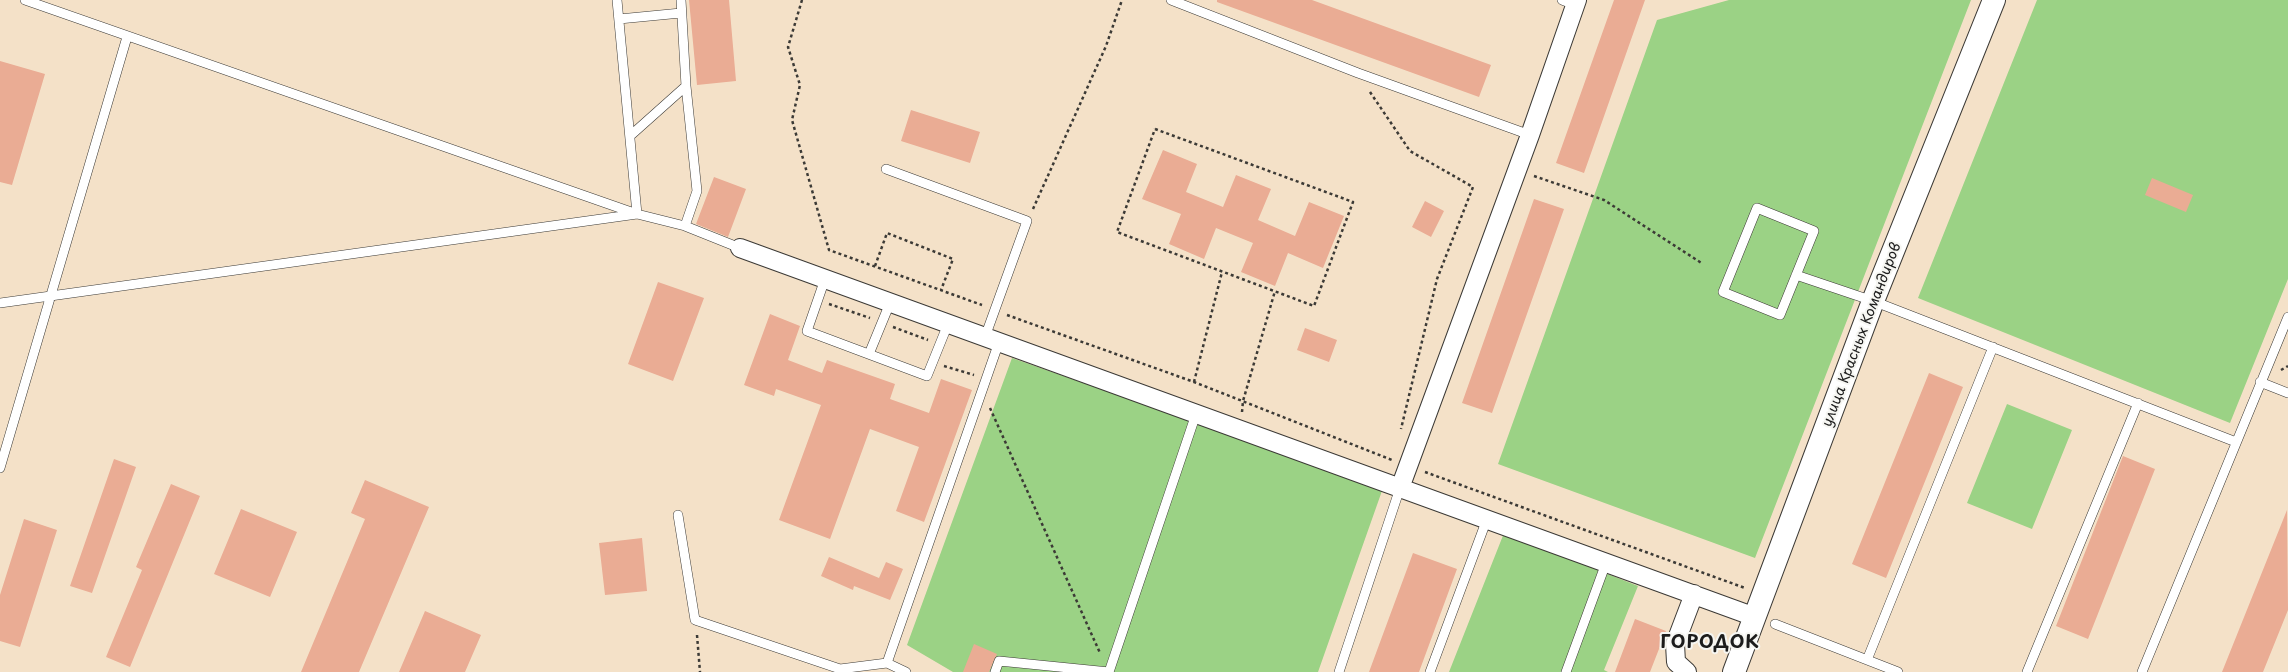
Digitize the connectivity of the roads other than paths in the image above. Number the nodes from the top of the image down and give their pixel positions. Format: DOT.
graph roads {
  1 [pos="25,0"];
  2 [pos="617,0"];
  3 [pos="681,0"];
  4 [pos="1171,0"];
  5 [pos="1994,0"];
  6 [pos="1571,2"];
  7 [pos="681,14"];
  8 [pos="619,19"];
  9 [pos="128,37"];
  10 [pos="686,86"];
  11 [pos="1530,135"];
  12 [pos="630,136"];
  13 [pos="886,169"];
  14 [pos="637,214"];
  15 [pos="685,226"];
  16 [pos="740,248"];
  17 [pos="1796,275"];
  18 [pos="825,279"];
  19 [pos="52,295"];
  20 [pos="1873,301"];
  21 [pos="0,303"];
  22 [pos="890,303"];
  23 [pos="2288,317"];
  24 [pos="948,324"];
  25 [pos="992,340"];
  26 [pos="1994,347"];
  27 [pos="870,354"];
  28 [pos="2260,382"];
  29 [pos="2288,393"];
  30 [pos="2138,403"];
  31 [pos="1196,414"];
  32 [pos="2236,442"];
  33 [pos="0,468"];
  34 [pos="1400,488"];
  35 [pos="678,515"];
  36 [pos="1487,519"];
  37 [pos="1606,563"];
  38 [pos="1694,594"];
  39 [pos="1765,621"];
  40 [pos="1867,660"];
  41 [pos="887,663"];
  42 [pos="906,672"];
  43 [pos="995,672"];
  44 [pos="1109,672"];
  45 [pos="1339,672"];
  46 [pos="1430,672"];
  47 [pos="1566,672"];
  48 [pos="1687,672"];
  49 [pos="1734,672"];
  50 [pos="1898,672"];
  51 [pos="2027,672"];
  52 [pos="2142,672"];
  1 -- 9 [label="lane"];
  2 -- 8 [label="lane"];
  3 -- 7 [label="lane"];
  4 -- 11 [label="lane"];
  5 -- 20 [label="main road, улица Красных Командиров"];
  6 -- 11 [label="street"];
  7 -- 8 [label="lane"];
  7 -- 10 [label="lane"];
  8 -- 12 [label="lane"];
  9 -- 14 [label="lane"];
  9 -- 19 [label="lane"];
  10 -- 12 [label="lane"];
  10 -- 15 [label="lane"];
  11 -- 34 [label="street"];
  12 -- 14 [label="lane"];
  13 -- 25 [label="lane"];
  14 -- 15 [label="lane"];
  14 -- 19 [label="lane"];
  15 -- 16 [label="lane"];
  16 -- 18 [label="street"];
  17 -- 17 [label="lane"];
  17 -- 20 [label="lane"];
  18 -- 22 [label="street"];
  18 -- 27 [label="lane"];
  19 -- 21 [label="lane"];
  19 -- 33 [label="lane"];
  20 -- 26 [label="lane"];
  20 -- 39 [label="main road, улица Красных Командиров"];
  22 -- 24 [label="street"];
  22 -- 27 [label="lane"];
  23 -- 28 [label="lane"];
  24 -- 25 [label="street"];
  24 -- 27 [label="lane"];
  25 -- 31 [label="street"];
  25 -- 41 [label="lane"];
  26 -- 30 [label="lane"];
  26 -- 40 [label="lane"];
  28 -- 29 [label="lane"];
  28 -- 32 [label="lane"];
  30 -- 32 [label="lane"];
  30 -- 51 [label="lane"];
  31 -- 34 [label="street"];
  31 -- 44 [label="lane"];
  32 -- 52 [label="lane"];
  34 -- 36 [label="street"];
  34 -- 45 [label="lane"];
  35 -- 41 [label="lane"];
  36 -- 37 [label="street"];
  36 -- 46 [label="lane"];
  37 -- 38 [label="street"];
  37 -- 47 [label="lane"];
  38 -- 39 [label="street"];
  38 -- 48 [label="street"];
  39 -- 40 [label="lane"];
  39 -- 49 [label="main road, улица Красных Командиров"];
  40 -- 50 [label="lane"];
  41 -- 42 [label="lane"];
  43 -- 44 [label="lane"];
}
